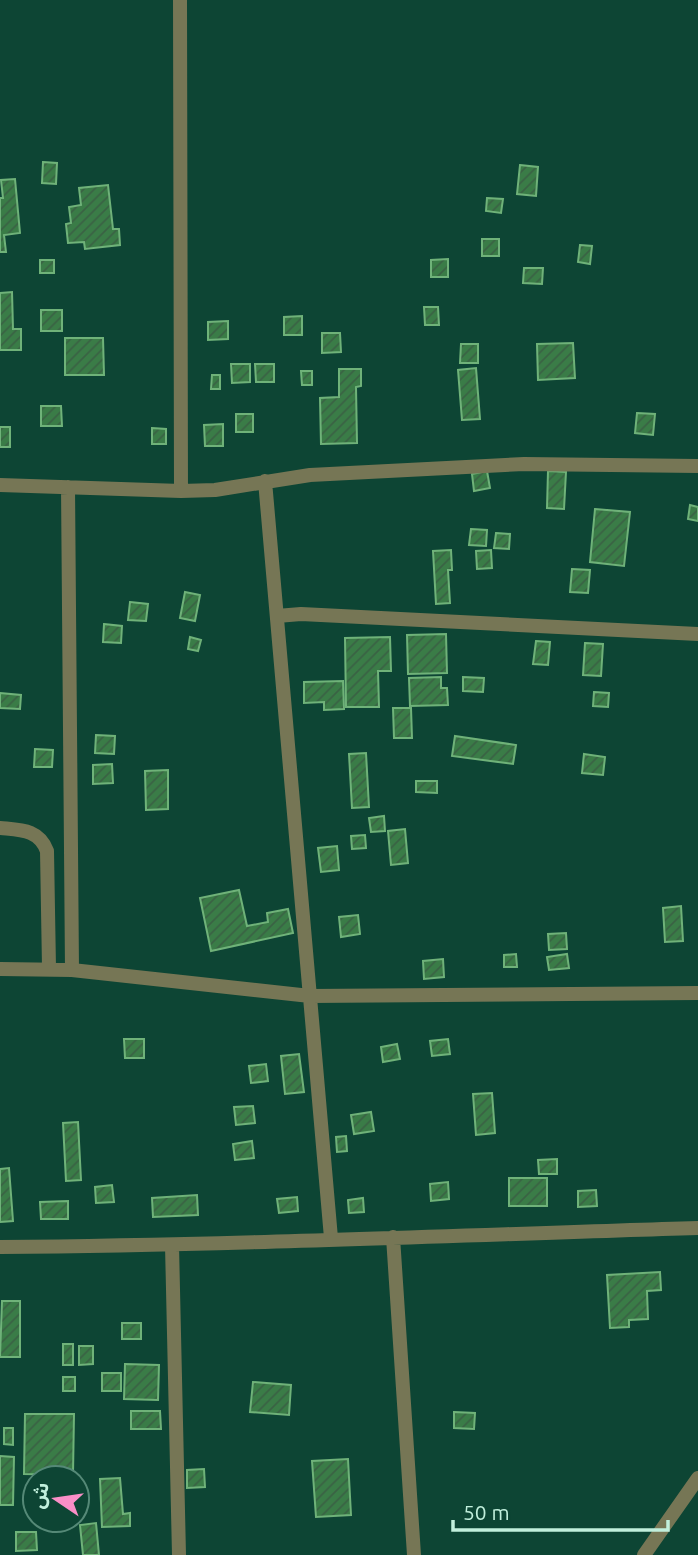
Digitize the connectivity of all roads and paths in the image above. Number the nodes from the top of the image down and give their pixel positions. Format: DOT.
graph roads {
  1 [pos="180,0"];
  2 [pos="698,466"];
  3 [pos="265,481"];
  4 [pos="0,485"];
  5 [pos="68,487"];
  6 [pos="181,491"];
  7 [pos="277,616"];
  8 [pos="698,634"];
  9 [pos="0,828"];
  10 [pos="49,968"];
  11 [pos="0,969"];
  12 [pos="72,970"];
  13 [pos="698,993"];
  14 [pos="310,996"];
  15 [pos="698,1228"];
  16 [pos="393,1237"];
  17 [pos="331,1238"];
  18 [pos="172,1245"];
  19 [pos="0,1247"];
  20 [pos="698,1478"];
  21 [pos="179,1555"];
  22 [pos="414,1555"];
  23 [pos="644,1555"];
  1 -- 6 [label="street"];
  2 -- 3 [label="street"];
  3 -- 6 [label="street"];
  3 -- 7 [label="street"];
  4 -- 5 [label="street"];
  5 -- 6 [label="street"];
  5 -- 12 [label="street"];
  7 -- 8 [label="street"];
  7 -- 14 [label="street"];
  9 -- 10 [label="street"];
  10 -- 11 [label="street"];
  10 -- 12 [label="street"];
  12 -- 14 [label="street"];
  13 -- 14 [label="street"];
  14 -- 17 [label="street"];
  15 -- 16 [label="street"];
  16 -- 17 [label="street"];
  16 -- 22 [label="street"];
  17 -- 18 [label="street"];
  18 -- 19 [label="street"];
  18 -- 21 [label="street"];
  20 -- 23 [label="street"];
}
